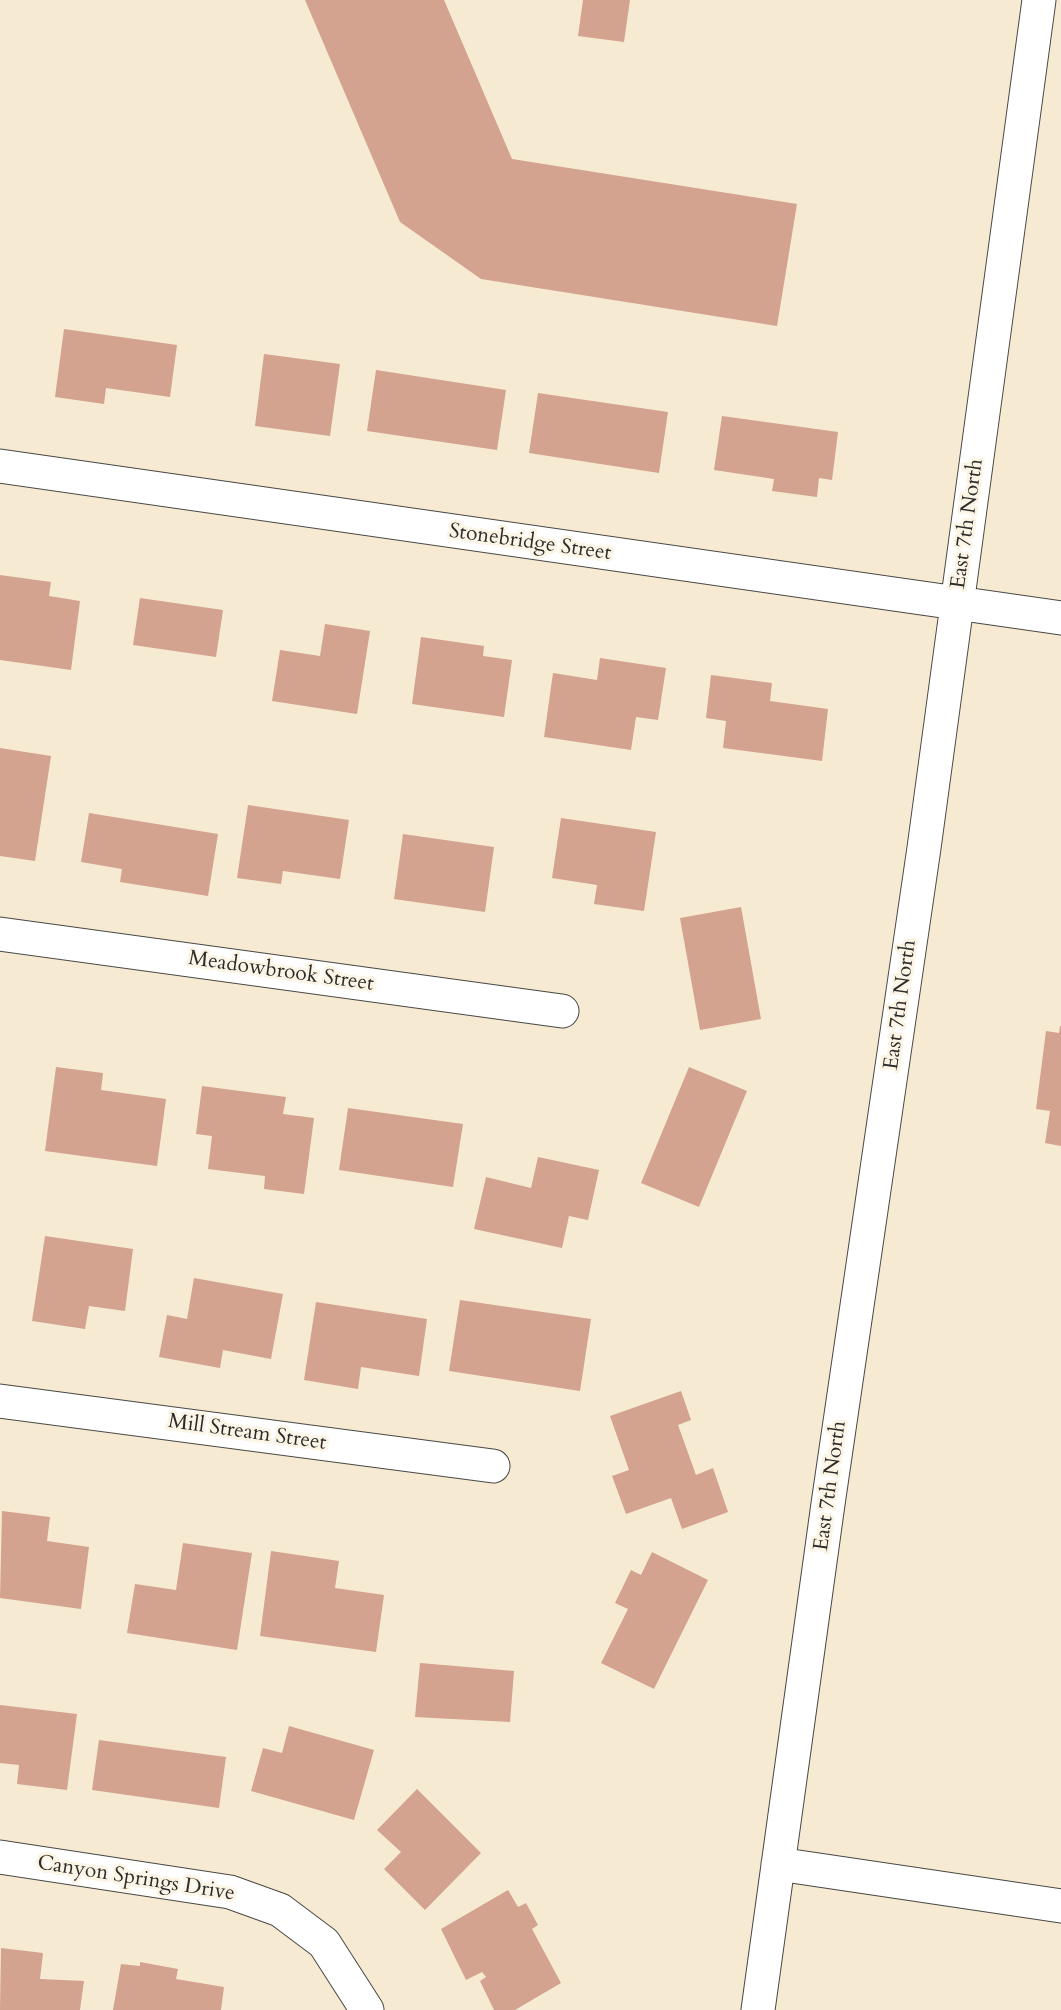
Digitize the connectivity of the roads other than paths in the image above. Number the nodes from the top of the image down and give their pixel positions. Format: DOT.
graph roads {
  1 [pos="1039,0"];
  2 [pos="0,466"];
  3 [pos="957,604"];
  4 [pos="1061,618"];
  5 [pos="0,934"];
  6 [pos="562,1011"];
  7 [pos="0,1401"];
  8 [pos="493,1466"];
  9 [pos="0,1857"];
  10 [pos="778,1864"];
  11 [pos="1061,1906"];
  12 [pos="367,2010"];
  13 [pos="758,2010"];
  1 -- 3 [label="street, East 7th North"];
  2 -- 3 [label="street, Stonebridge Street"];
  3 -- 4 [label="street, Stonebridge Street"];
  3 -- 10 [label="street, East 7th North"];
  5 -- 6 [label="street, Meadowbrook Street"];
  7 -- 8 [label="street, Mill Stream Street"];
  9 -- 12 [label="street, Canyon Springs Drive"];
  10 -- 11 [label="street"];
  10 -- 13 [label="street, East 7th North"];
}
